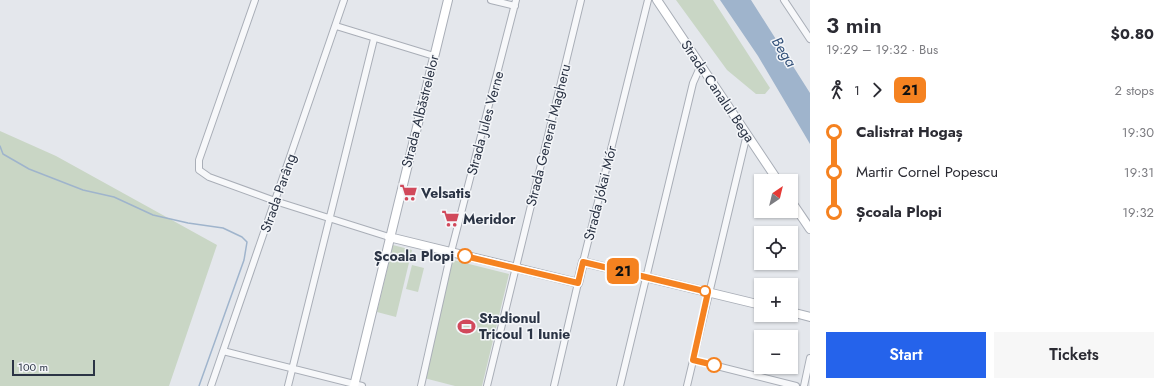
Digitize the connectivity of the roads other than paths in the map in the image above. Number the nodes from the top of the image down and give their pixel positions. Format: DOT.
graph roads {
  1 [pos="255,0"];
  2 [pos="344,0"];
  3 [pos="448,0"];
  4 [pos="491,0"];
  5 [pos="581,0"];
  6 [pos="648,0"];
  7 [pos="657,0"];
  8 [pos="784,0"];
  9 [pos="516,3"];
  10 [pos="336,26"];
  11 [pos="374,39"];
  12 [pos="810,39"];
  13 [pos="434,56"];
  14 [pos="701,65"];
  15 [pos="747,134"];
  16 [pos="773,174"];
  17 [pos="275,201"];
  18 [pos="798,211"];
  19 [pos="328,218"];
  20 [pos="810,229"];
  21 [pos="389,237"];
  22 [pos="451,252"];
  23 [pos="583,262"];
  24 [pos="515,268"];
  25 [pos="646,277"];
  26 [pos="578,283"];
  27 [pos="708,292"];
  28 [pos="754,303"];
  29 [pos="798,314"];
  30 [pos="810,317"];
  31 [pos="223,351"];
  32 [pos="810,358"];
  33 [pos="693,360"];
  34 [pos="292,370"];
  35 [pos="356,385"];
  36 [pos="211,386"];
  37 [pos="288,386"];
  38 [pos="420,386"];
  39 [pos="487,386"];
  40 [pos="554,386"];
  41 [pos="620,386"];
  42 [pos="686,386"];
  43 [pos="796,386"];
  44 [pos="804,386"];
  1 -- 17 [label="street"];
  2 -- 10 [label="street, Strada Parâng"];
  3 -- 13 [label="street, Strada Albăstrelelor"];
  4 -- 9 [label="street"];
  5 -- 24 [label="street, Strada General Magheru"];
  6 -- 23 [label="street, Strada Jókai Mór"];
  7 -- 14 [label="street, Strada Canalul Bega"];
  8 -- 12 [label="street"];
  9 -- 22 [label="street, Strada Jules Verne"];
  10 -- 11 [label="street"];
  10 -- 17 [label="street, Strada Parâng"];
  11 -- 13 [label="street"];
  11 -- 19 [label="street"];
  13 -- 21 [label="street, Strada Albăstrelelor"];
  14 -- 15 [label="street, Strada Canalul Bega"];
  14 -- 25 [label="street"];
  15 -- 16 [label="street, Strada Canalul Bega"];
  15 -- 27 [label="street"];
  17 -- 19 [label="street"];
  17 -- 31 [label="street, Strada Parâng"];
  18 -- 20 [label="street"];
  19 -- 21 [label="street"];
  19 -- 34 [label="street"];
  21 -- 22 [label="street"];
  21 -- 35 [label="street, Strada Albăstrelelor"];
  22 -- 24 [label="street"];
  22 -- 38 [label="street, Strada Jules Verne"];
  23 -- 25 [label="street"];
  23 -- 26 [label="street, Strada Jókai Mór"];
  24 -- 26 [label="street"];
  24 -- 39 [label="street, Strada General Magheru"];
  25 -- 27 [label="street"];
  25 -- 41 [label="street"];
  26 -- 40 [label="street, Strada Jókai Mór"];
  27 -- 28 [label="street"];
  27 -- 33 [label="street"];
  29 -- 30 [label="street"];
  31 -- 34 [label="street"];
  31 -- 36 [label="street, Strada Parâng"];
  32 -- 44 [label="street"];
  33 -- 42 [label="street"];
  33 -- 43 [label="street"];
  34 -- 35 [label="street"];
  34 -- 37 [label="street"];
}
